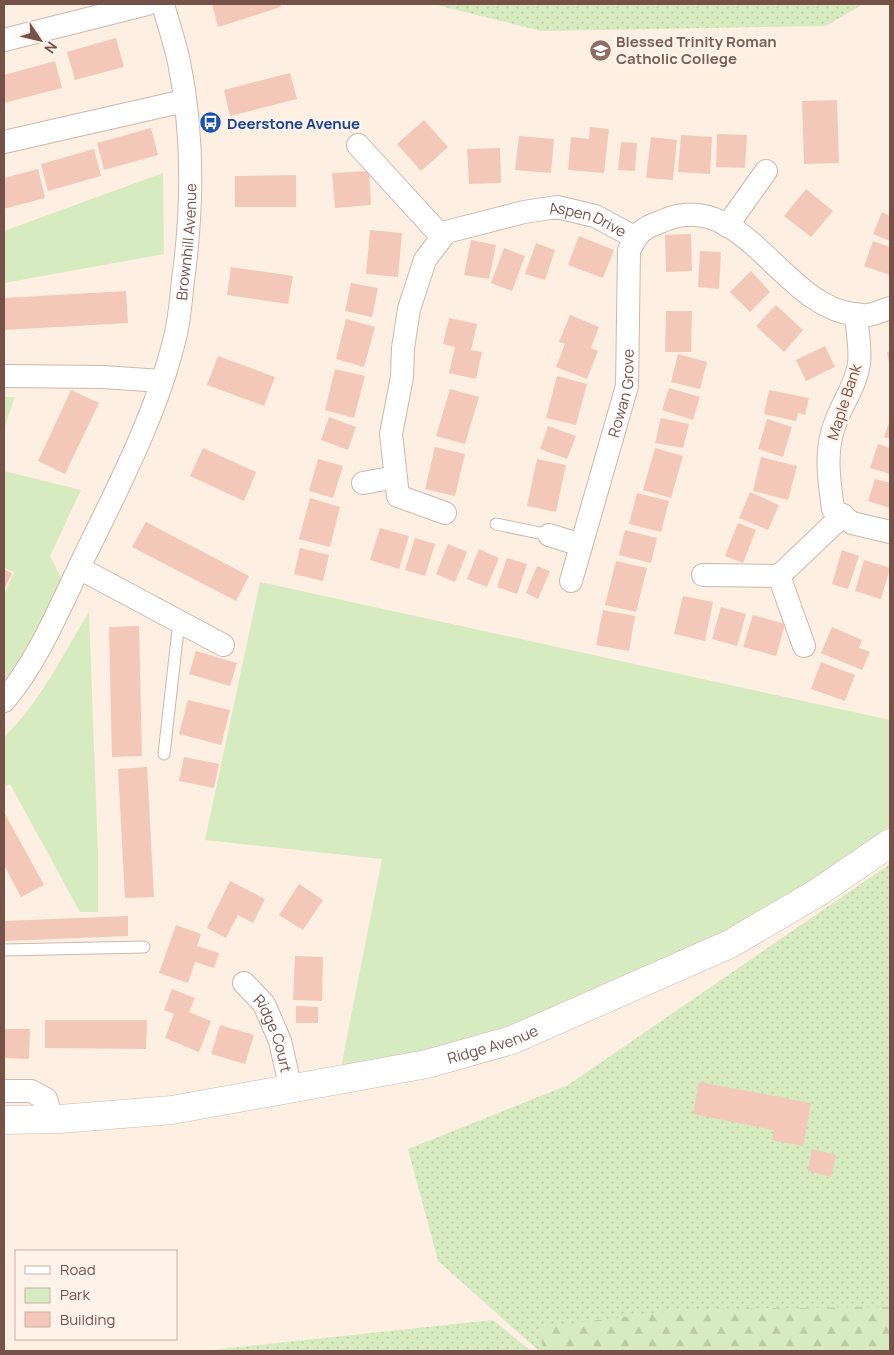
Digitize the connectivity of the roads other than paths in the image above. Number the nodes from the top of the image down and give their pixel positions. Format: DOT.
graph roads {
  1 [pos="147,4"];
  2 [pos="163,4"];
  3 [pos="4,40"];
  4 [pos="184,101"];
  5 [pos="4,142"];
  6 [pos="358,145"];
  7 [pos="766,171"];
  8 [pos="727,226"];
  9 [pos="442,237"];
  10 [pos="636,238"];
  11 [pos="890,308"];
  12 [pos="856,314"];
  13 [pos="4,376"];
  14 [pos="160,380"];
  15 [pos="363,483"];
  16 [pos="397,487"];
  17 [pos="445,513"];
  18 [pos="843,515"];
  19 [pos="496,524"];
  20 [pos="890,532"];
  21 [pos="549,535"];
  22 [pos="581,545"];
  23 [pos="79,568"];
  24 [pos="703,575"];
  25 [pos="779,576"];
  26 [pos="572,581"];
  27 [pos="180,621"];
  28 [pos="223,645"];
  29 [pos="804,646"];
  30 [pos="4,701"];
  31 [pos="164,754"];
  32 [pos="890,843"];
  33 [pos="144,947"];
  34 [pos="4,950"];
  35 [pos="244,983"];
  36 [pos="291,1090"];
  37 [pos="4,1091"];
  38 [pos="52,1119"];
  39 [pos="4,1120"];
  1 -- 3 [label="street"];
  2 -- 4 [label="street, Brownhill Avenue"];
  4 -- 5 [label="street"];
  4 -- 14 [label="street, Brownhill Avenue"];
  6 -- 9 [label="street"];
  7 -- 8 [label="street"];
  8 -- 10 [label="street, Aspen Drive"];
  8 -- 12 [label="street, Aspen Drive"];
  9 -- 10 [label="street, Aspen Drive"];
  9 -- 16 [label="street, Aspen Drive"];
  10 -- 22 [label="street, Rowan Grove"];
  11 -- 12 [label="street, Aspen Drive"];
  12 -- 18 [label="street, Maple Bank"];
  13 -- 14 [label="street"];
  14 -- 23 [label="street, Brownhill Avenue"];
  15 -- 16 [label="street"];
  16 -- 17 [label="street"];
  18 -- 20 [label="street"];
  18 -- 25 [label="street"];
  19 -- 21 [label="lane"];
  21 -- 22 [label="street"];
  22 -- 26 [label="street, Rowan Grove"];
  23 -- 27 [label="street"];
  23 -- 30 [label="street, Brownhill Avenue"];
  24 -- 25 [label="street"];
  25 -- 29 [label="street"];
  27 -- 28 [label="street"];
  27 -- 31 [label="lane"];
  32 -- 36 [label="street, Ridge Avenue"];
  33 -- 34 [label="lane"];
  35 -- 36 [label="street, Ridge Court"];
  36 -- 38 [label="street, Ridge Avenue"];
  37 -- 38 [label="street"];
  38 -- 39 [label="street, Ridge Avenue"];
}
